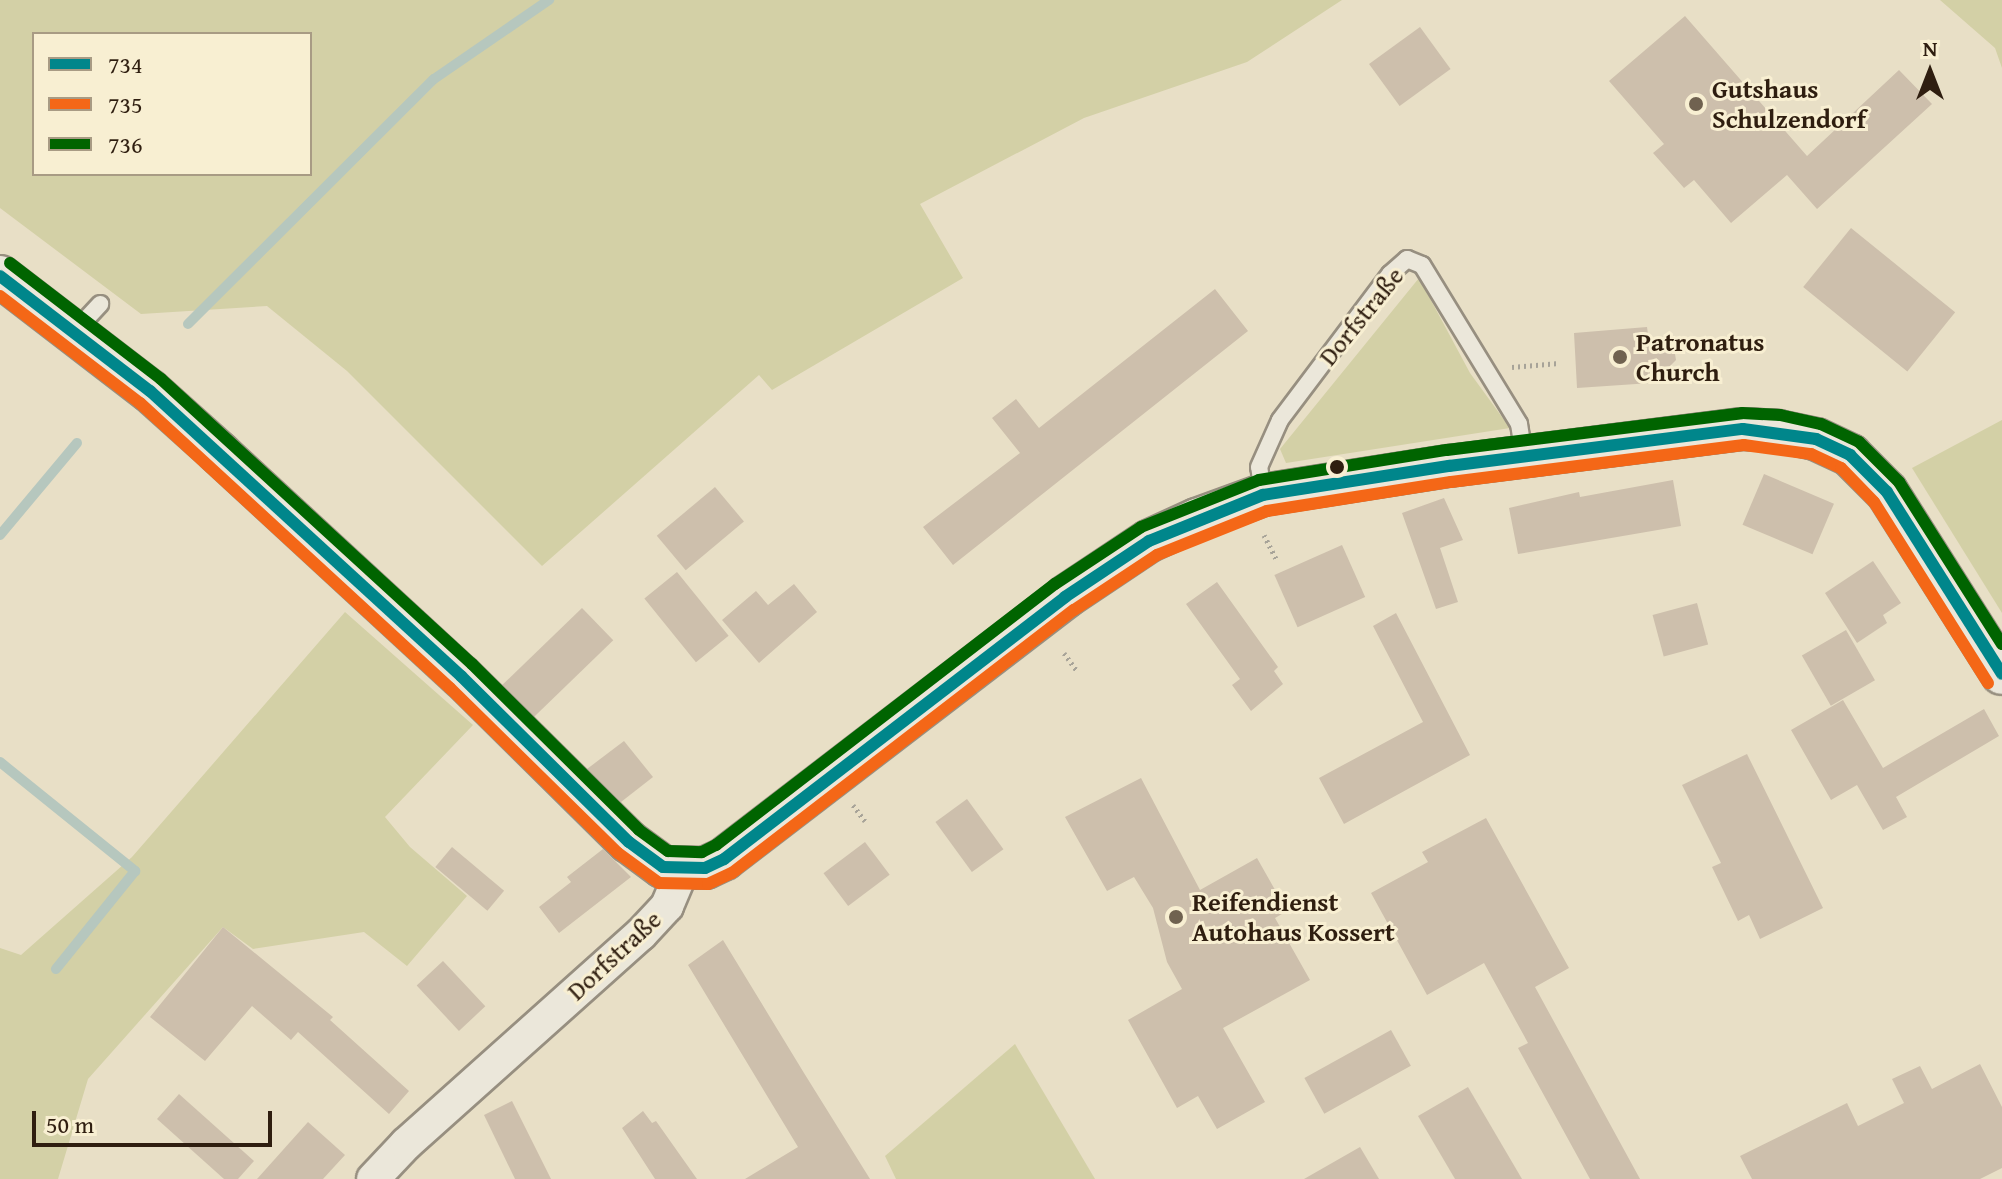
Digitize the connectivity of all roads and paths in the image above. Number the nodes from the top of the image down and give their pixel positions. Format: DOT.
graph roads {
  1 [pos="0,276"];
  2 [pos="1559,363"];
  3 [pos="1483,369"];
  4 [pos="1524,455"];
  5 [pos="1263,495"];
  6 [pos="1264,535"];
  7 [pos="1277,561"];
  8 [pos="1064,653"];
  9 [pos="1077,671"];
  10 [pos="2002,674"];
  11 [pos="853,804"];
  12 [pos="865,821"];
  13 [pos="682,870"];
  14 [pos="373,1179"];
  1 -- 13 [label="street"];
  2 -- 3 [label="path"];
  3 -- 4 [label="lane, Dorfstraße"];
  3 -- 5 [label="lane, Dorfstraße"];
  4 -- 5 [label="street"];
  4 -- 10 [label="street"];
  5 -- 13 [label="street"];
  6 -- 7 [label="path"];
  8 -- 9 [label="path"];
  11 -- 12 [label="path"];
  13 -- 14 [label="street, Dorfstraße"];
}
